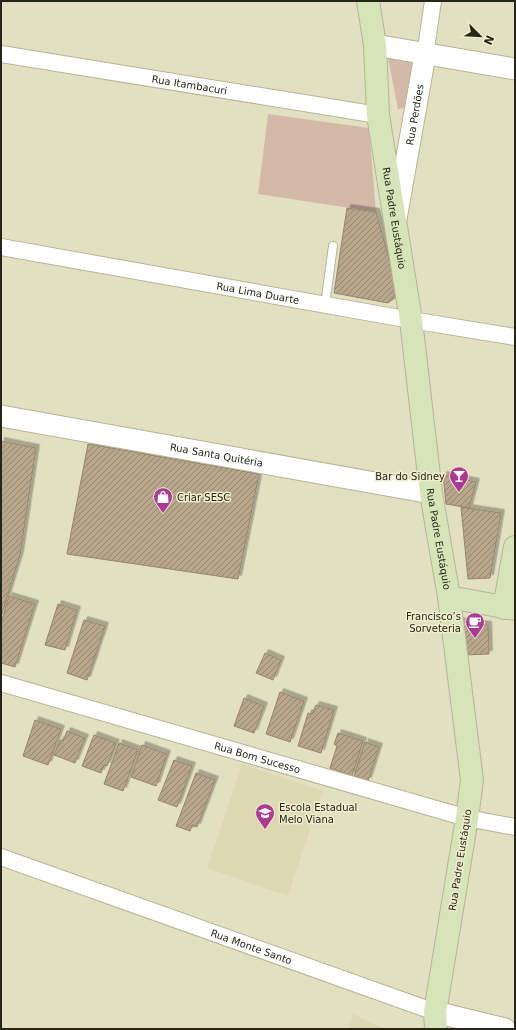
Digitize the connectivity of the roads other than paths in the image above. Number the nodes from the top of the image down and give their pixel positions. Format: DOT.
graph roads {
  1 [pos="368,1"];
  2 [pos="433,1"];
  3 [pos="375,45"];
  4 [pos="1,54"];
  5 [pos="425,55"];
  6 [pos="515,69"];
  7 [pos="378,115"];
  8 [pos="395,228"];
  9 [pos="333,246"];
  10 [pos="1,247"];
  11 [pos="325,305"];
  12 [pos="411,320"];
  13 [pos="515,337"];
  14 [pos="1,416"];
  15 [pos="431,493"];
  16 [pos="515,547"];
  17 [pos="449,597"];
  18 [pos="509,608"];
  19 [pos="1,683"];
  20 [pos="467,818"];
  21 [pos="515,827"];
  22 [pos="1,857"];
  23 [pos="436,1020"];
  24 [pos="505,1029"];
  1 -- 3 [label="main road, Rua Padre Eustáquio"];
  2 -- 5 [label="street, Rua Perdões"];
  3 -- 5 [label="street"];
  3 -- 7 [label="main road, Rua Padre Eustáquio"];
  4 -- 7 [label="street, Rua Itambacuri"];
  5 -- 6 [label="street"];
  5 -- 8 [label="street, Rua Perdões"];
  7 -- 8 [label="main road, Rua Padre Eustáquio"];
  8 -- 12 [label="main road, Rua Padre Eustáquio"];
  9 -- 11 [label="lane"];
  10 -- 11 [label="street, Rua Lima Duarte"];
  11 -- 12 [label="street, Rua Lima Duarte"];
  12 -- 13 [label="street, Rua Lima Duarte"];
  12 -- 15 [label="main road, Rua Padre Eustáquio"];
  14 -- 15 [label="street, Rua Santa Quitéria"];
  15 -- 17 [label="main road, Rua Padre Eustáquio"];
  16 -- 18 [label="main road"];
  17 -- 18 [label="main road"];
  17 -- 20 [label="main road, Rua Padre Eustáquio"];
  19 -- 20 [label="street, Rua Bom Sucesso"];
  20 -- 21 [label="street, Rua Bom Sucesso"];
  20 -- 23 [label="main road, Rua Padre Eustáquio"];
  22 -- 23 [label="street, Rua Monte Santo"];
  23 -- 24 [label="street, Rua Monte Santo"];
}
